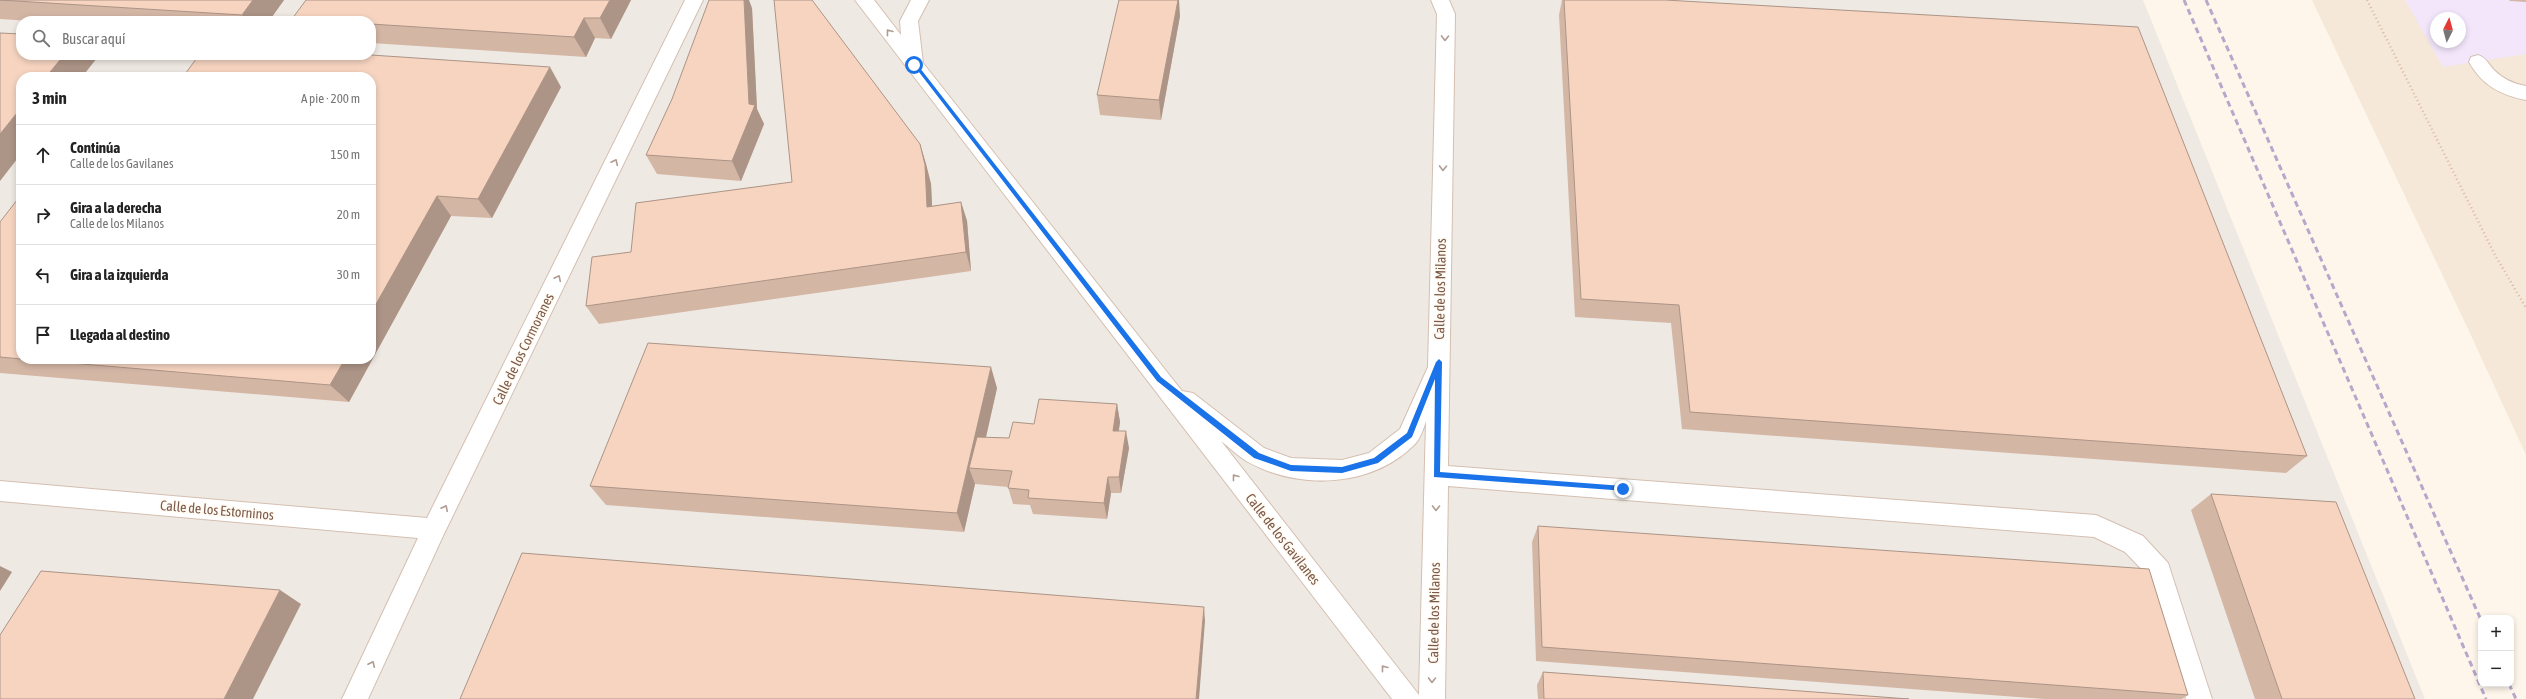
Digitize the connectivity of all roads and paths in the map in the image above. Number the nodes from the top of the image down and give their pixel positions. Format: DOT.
graph roads {
  1 [pos="704,0"];
  2 [pos="864,0"];
  3 [pos="920,0"];
  4 [pos="1440,0"];
  5 [pos="2367,0"];
  6 [pos="690,9"];
  7 [pos="2478,62"];
  8 [pos="914,65"];
  9 [pos="2526,93"];
  10 [pos="2526,308"];
  11 [pos="1439,362"];
  12 [pos="1159,379"];
  13 [pos="1437,474"];
  14 [pos="0,491"];
  15 [pos="434,529"];
  16 [pos="355,699"];
  17 [pos="1408,699"];
  18 [pos="1432,699"];
  19 [pos="2199,699"];
  1 -- 6 [label="street"];
  8 -- 2 [label="street, Calle de los Gavilanes, one-way"];
  3 -- 8 [label="street"];
  4 -- 11 [label="street, Calle de los Milanos, one-way"];
  5 -- 10 [label="path"];
  15 -- 6 [label="street, Calle de los Cormoranes, one-way"];
  7 -- 9 [label="street"];
  8 -- 12 [label="street, Calle de los Gavilanes"];
  11 -- 12 [label="street, Calle de los Gavilanes"];
  11 -- 13 [label="street, Calle de los Milanos"];
  17 -- 12 [label="street, Calle de los Gavilanes, one-way"];
  13 -- 18 [label="street, Calle de los Milanos, one-way"];
  13 -- 19 [label="street"];
  14 -- 15 [label="street, Calle de los Estorninos"];
  16 -- 15 [label="street, Calle de los Cormoranes, one-way"];
}
